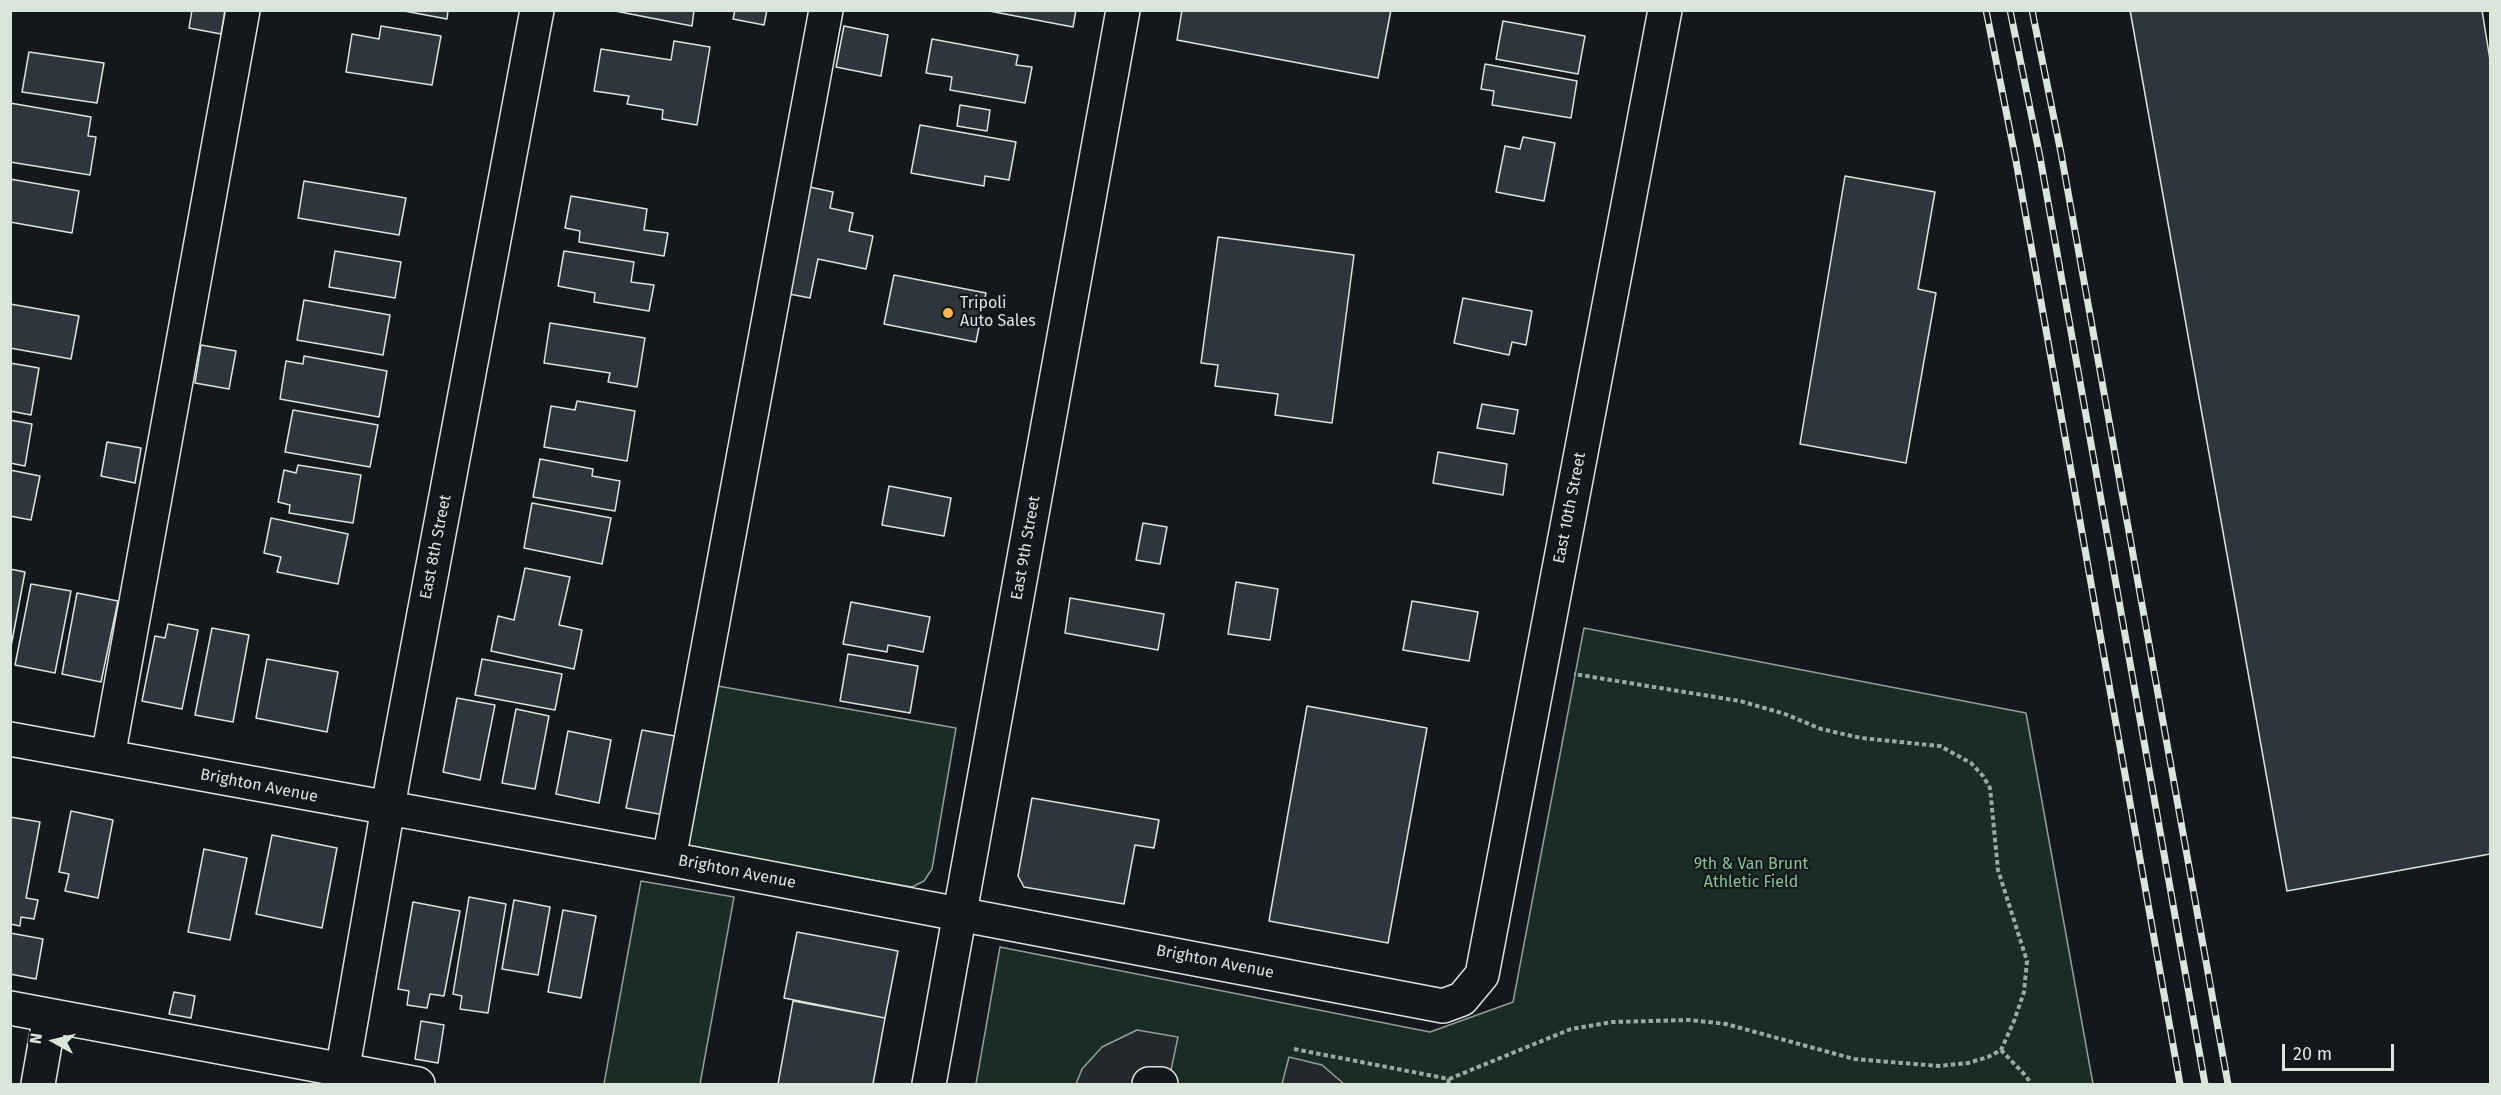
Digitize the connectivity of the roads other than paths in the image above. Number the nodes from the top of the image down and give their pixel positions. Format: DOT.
graph roads {
  1 [pos="243,10"];
  2 [pos="537,10"];
  3 [pos="826,10"];
  4 [pos="1123,10"];
  5 [pos="1665,10"];
  6 [pos="10,740"];
  7 [pos="108,757"];
  8 [pos="387,810"];
  9 [pos="669,860"];
  10 [pos="960,914"];
  11 [pos="1462,999"];
  12 [pos="10,1008"];
  13 [pos="50,1016"];
  14 [pos="342,1077"];
  15 [pos="38,1084"];
  16 [pos="418,1084"];
  17 [pos="929,1084"];
  18 [pos="1149,1084"];
  19 [pos="1161,1084"];
  1 -- 7 [label="street"];
  2 -- 8 [label="street, East 8th Street"];
  3 -- 9 [label="street"];
  4 -- 10 [label="street, East 9th Street"];
  5 -- 11 [label="street, East 10th Street"];
  6 -- 7 [label="street, Brighton Avenue"];
  7 -- 8 [label="street, Brighton Avenue"];
  8 -- 9 [label="street, Brighton Avenue"];
  8 -- 14 [label="street, East 8th Street"];
  9 -- 10 [label="street, Brighton Avenue"];
  10 -- 11 [label="street, Brighton Avenue"];
  10 -- 17 [label="street, East 9th Street"];
  12 -- 13 [label="street"];
  13 -- 14 [label="street"];
  13 -- 15 [label="street"];
  14 -- 16 [label="street"];
  18 -- 19 [label="street"];
}
